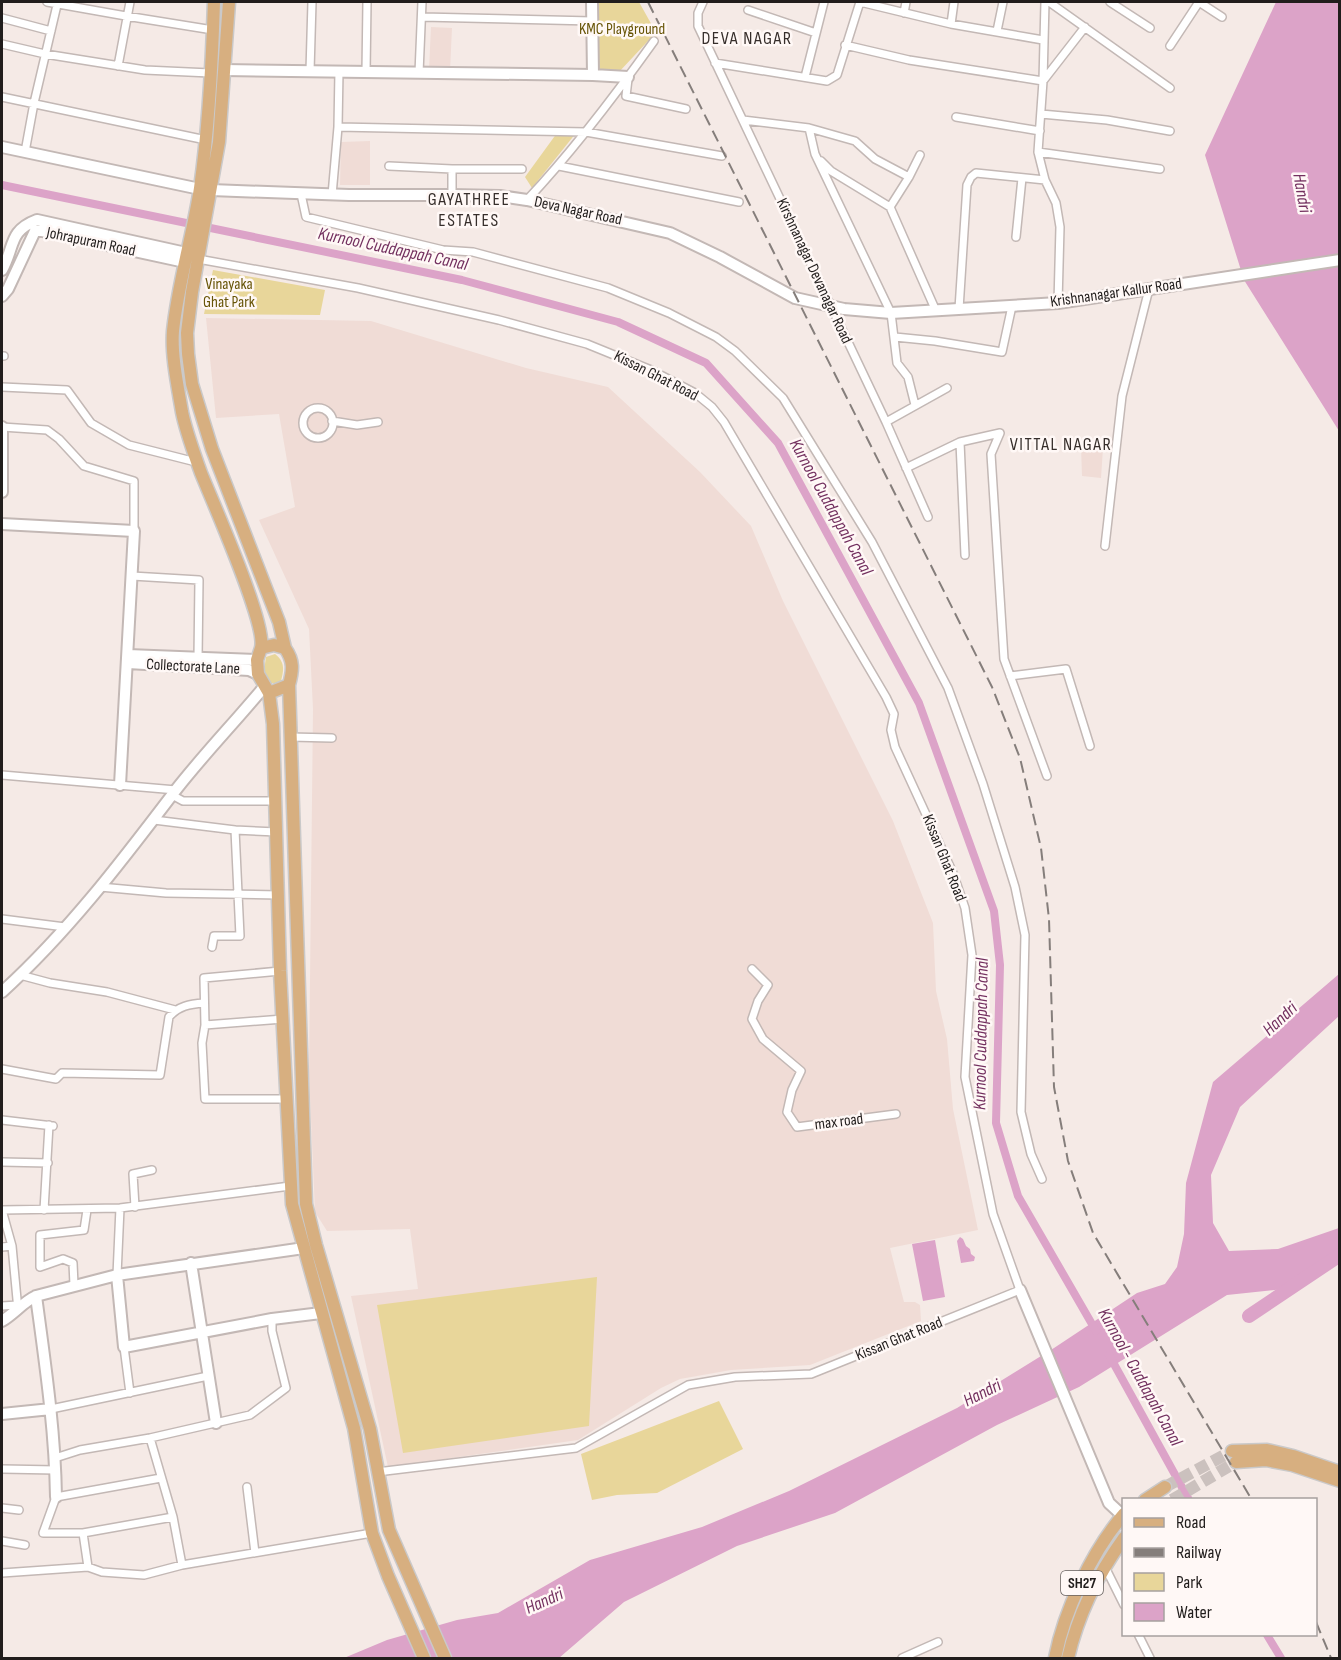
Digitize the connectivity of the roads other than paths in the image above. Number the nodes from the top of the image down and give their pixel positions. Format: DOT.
graph roads {
  1 [pos="47,2"];
  2 [pos="130,2"];
  3 [pos="212,2"];
  4 [pos="229,2"];
  5 [pos="312,2"];
  6 [pos="367,2"];
  7 [pos="422,2"];
  8 [pos="592,2"];
  9 [pos="703,2"];
  10 [pos="824,2"];
  11 [pos="860,2"];
  12 [pos="906,2"];
  13 [pos="954,2"];
  14 [pos="1003,2"];
  15 [pos="1047,2"];
  16 [pos="1110,2"];
  17 [pos="1199,2"];
  18 [pos="57,4"];
  19 [pos="748,10"];
  20 [pos="904,13"];
  21 [pos="126,16"];
  22 [pos="422,17"];
  23 [pos="1222,17"];
  24 [pos="2,18"];
  25 [pos="592,21"];
  26 [pos="951,24"];
  27 [pos="1085,27"];
  28 [pos="1150,28"];
  29 [pos="213,30"];
  30 [pos="51,31"];
  31 [pos="997,31"];
  32 [pos="816,33"];
  33 [pos="1043,40"];
  34 [pos="654,41"];
  35 [pos="2,45"];
  36 [pos="845,45"];
  37 [pos="1170,46"];
  38 [pos="45,54"];
  39 [pos="715,63"];
  40 [pos="118,66"];
  41 [pos="224,70"];
  42 [pos="310,70"];
  43 [pos="339,71"];
  44 [pos="366,72"];
  45 [pos="210,73"];
  46 [pos="419,73"];
  47 [pos="593,75"];
  48 [pos="628,77"];
  49 [pos="805,77"];
  50 [pos="1043,81"];
  51 [pos="1170,88"];
  52 [pos="2,97"];
  53 [pos="34,104"];
  54 [pos="686,109"];
  55 [pos="1041,114"];
  56 [pos="956,117"];
  57 [pos="743,120"];
  58 [pos="338,128"];
  59 [pos="809,128"];
  60 [pos="1170,130"];
  61 [pos="1040,131"];
  62 [pos="586,132"];
  63 [pos="206,140"];
  64 [pos="2,147"];
  65 [pos="26,152"];
  66 [pos="1038,152"];
  67 [pos="815,154"];
  68 [pos="920,155"];
  69 [pos="722,156"];
  70 [pos="389,166"];
  71 [pos="559,166"];
  72 [pos="522,169"];
  73 [pos="1160,169"];
  74 [pos="452,170"];
  75 [pos="909,177"];
  76 [pos="1022,178"];
  77 [pos="1045,180"];
  78 [pos="206,190"];
  79 [pos="301,194"];
  80 [pos="332,195"];
  81 [pos="452,195"];
  82 [pos="527,200"];
  83 [pos="739,202"];
  84 [pos="890,207"];
  85 [pos="1016,237"];
  86 [pos="191,254"];
  87 [pos="1340,260"];
  88 [pos="2,270"];
  89 [pos="1149,289"];
  90 [pos="2,296"];
  91 [pos="1058,303"];
  92 [pos="831,306"];
  93 [pos="1012,306"];
  94 [pos="959,309"];
  95 [pos="936,311"];
  96 [pos="891,313"];
  97 [pos="895,337"];
  98 [pos="2,387"];
  99 [pos="948,388"];
  100 [pos="915,405"];
  101 [pos="332,421"];
  102 [pos="378,422"];
  103 [pos="886,422"];
  104 [pos="2,427"];
  105 [pos="960,442"];
  106 [pos="197,462"];
  107 [pos="906,468"];
  108 [pos="2,478"];
  109 [pos="2,492"];
  110 [pos="928,517"];
  111 [pos="2,524"];
  112 [pos="134,531"];
  113 [pos="1104,546"];
  114 [pos="965,555"];
  115 [pos="132,576"];
  116 [pos="285,648"];
  117 [pos="259,654"];
  118 [pos="128,659"];
  119 [pos="197,663"];
  120 [pos="258,674"];
  121 [pos="1010,676"];
  122 [pos="289,685"];
  123 [pos="266,690"];
  124 [pos="290,737"];
  125 [pos="332,738"];
  126 [pos="1090,746"];
  127 [pos="2,775"];
  128 [pos="1047,776"];
  129 [pos="120,785"];
  130 [pos="174,792"];
  131 [pos="276,801"];
  132 [pos="154,820"];
  133 [pos="235,830"];
  134 [pos="277,832"];
  135 [pos="100,887"];
  136 [pos="238,894"];
  137 [pos="279,895"];
  138 [pos="2,919"];
  139 [pos="65,927"];
  140 [pos="212,947"];
  141 [pos="752,969"];
  142 [pos="280,971"];
  143 [pos="20,975"];
  144 [pos="2,992"];
  145 [pos="204,1003"];
  146 [pos="175,1010"];
  147 [pos="283,1019"];
  148 [pos="205,1025"];
  149 [pos="2,1069"];
  150 [pos="287,1099"];
  151 [pos="896,1114"];
  152 [pos="2,1120"];
  153 [pos="2,1162"];
  154 [pos="48,1163"];
  155 [pos="152,1170"];
  156 [pos="1042,1179"];
  157 [pos="290,1186"];
  158 [pos="135,1207"];
  159 [pos="120,1208"];
  160 [pos="2,1210"];
  161 [pos="45,1210"];
  162 [pos="87,1210"];
  163 [pos="12,1246"];
  164 [pos="310,1246"];
  165 [pos="2,1247"];
  166 [pos="191,1263"];
  167 [pos="117,1275"];
  168 [pos="74,1285"];
  169 [pos="1020,1290"];
  170 [pos="36,1296"];
  171 [pos="2,1306"];
  172 [pos="18,1308"];
  173 [pos="321,1313"];
  174 [pos="272,1319"];
  175 [pos="2,1322"];
  176 [pos="201,1334"];
  177 [pos="124,1347"];
  178 [pos="208,1376"];
  179 [pos="130,1393"];
  180 [pos="51,1409"];
  181 [pos="2,1414"];
  182 [pos="216,1424"];
  183 [pos="150,1438"];
  184 [pos="55,1458"];
  185 [pos="2,1468"];
  186 [pos="56,1470"];
  187 [pos="377,1472"];
  188 [pos="1340,1472"];
  189 [pos="161,1478"];
  190 [pos="1340,1481"];
  191 [pos="247,1487"];
  192 [pos="1165,1487"];
  193 [pos="381,1491"];
  194 [pos="364,1494"];
  195 [pos="56,1497"];
  196 [pos="1148,1498"];
  197 [pos="2,1508"];
  198 [pos="19,1510"];
  199 [pos="1122,1513"];
  200 [pos="1122,1515"];
  201 [pos="173,1517"];
  202 [pos="83,1533"];
  203 [pos="372,1533"];
  204 [pos="2,1541"];
  205 [pos="1122,1541"];
  206 [pos="25,1545"];
  207 [pos="255,1553"];
  208 [pos="182,1565"];
  209 [pos="1104,1565"];
  210 [pos="88,1567"];
  211 [pos="2,1573"];
  212 [pos="1122,1601"];
  213 [pos="1138,1636"];
  214 [pos="938,1642"];
  215 [pos="424,1659"];
  216 [pos="445,1659"];
  217 [pos="902,1659"];
  218 [pos="1055,1659"];
  219 [pos="1068,1659"];
  220 [pos="1150,1659"];
  1 -- 18 [label="street"];
  2 -- 21 [label="street"];
  3 -- 29 [label="main road"];
  4 -- 41 [label="main road"];
  5 -- 42 [label="street"];
  6 -- 44 [label="street"];
  7 -- 22 [label="street"];
  8 -- 25 [label="street"];
  9 -- 39 [label="street, Kirshnanagar Devanagar Road"];
  10 -- 32 [label="street"];
  11 -- 20 [label="street"];
  11 -- 36 [label="street"];
  12 -- 20 [label="street"];
  13 -- 26 [label="street"];
  14 -- 31 [label="street"];
  15 -- 27 [label="street"];
  15 -- 33 [label="street"];
  16 -- 28 [label="street"];
  17 -- 23 [label="street"];
  17 -- 37 [label="street"];
  18 -- 21 [label="street"];
  18 -- 30 [label="street"];
  19 -- 32 [label="street"];
  20 -- 26 [label="street"];
  21 -- 29 [label="street"];
  21 -- 40 [label="street"];
  22 -- 25 [label="street"];
  22 -- 46 [label="street"];
  24 -- 30 [label="street"];
  25 -- 47 [label="street"];
  26 -- 31 [label="street"];
  27 -- 50 [label="street"];
  27 -- 51 [label="street"];
  29 -- 45 [label="main road"];
  30 -- 38 [label="street"];
  31 -- 33 [label="street"];
  32 -- 49 [label="street"];
  33 -- 50 [label="street"];
  34 -- 48 [label="street"];
  35 -- 38 [label="street"];
  36 -- 49 [label="street"];
  36 -- 50 [label="street"];
  38 -- 40 [label="street"];
  38 -- 53 [label="street"];
  39 -- 49 [label="street"];
  39 -- 57 [label="street, Kirshnanagar Devanagar Road"];
  40 -- 45 [label="street"];
  41 -- 42 [label="street"];
  41 -- 78 [label="main road"];
  42 -- 43 [label="street"];
  43 -- 44 [label="street"];
  43 -- 58 [label="street"];
  44 -- 46 [label="street"];
  45 -- 63 [label="main road"];
  46 -- 47 [label="street"];
  47 -- 48 [label="street"];
  48 -- 54 [label="street"];
  48 -- 62 [label="street"];
  50 -- 55 [label="street"];
  52 -- 53 [label="street"];
  53 -- 63 [label="street"];
  53 -- 65 [label="street"];
  55 -- 60 [label="street"];
  55 -- 61 [label="street"];
  56 -- 61 [label="street"];
  57 -- 59 [label="street"];
  57 -- 92 [label="street, Kirshnanagar Devanagar Road"];
  58 -- 62 [label="street"];
  58 -- 80 [label="street"];
  59 -- 67 [label="street"];
  59 -- 75 [label="street"];
  61 -- 66 [label="street"];
  62 -- 69 [label="street"];
  62 -- 71 [label="street"];
  63 -- 78 [label="main road"];
  64 -- 65 [label="street, Deva Nagar Road"];
  65 -- 78 [label="street, Deva Nagar Road"];
  66 -- 73 [label="street"];
  66 -- 77 [label="street"];
  67 -- 84 [label="street"];
  67 -- 96 [label="street"];
  68 -- 75 [label="street"];
  70 -- 74 [label="street"];
  71 -- 82 [label="street"];
  71 -- 83 [label="street"];
  72 -- 74 [label="street"];
  74 -- 81 [label="street"];
  75 -- 84 [label="street"];
  76 -- 77 [label="street"];
  76 -- 85 [label="street"];
  76 -- 94 [label="street"];
  77 -- 91 [label="street"];
  78 -- 79 [label="street, Deva Nagar Road"];
  78 -- 86 [label="main road"];
  79 -- 80 [label="street, Deva Nagar Road"];
  79 -- 156 [label="street"];
  80 -- 81 [label="street, Deva Nagar Road"];
  81 -- 82 [label="street, Deva Nagar Road"];
  82 -- 92 [label="street, Deva Nagar Road"];
  84 -- 95 [label="street"];
  86 -- 88 [label="street, Johrapuram Road"];
  86 -- 90 [label="street, Johrapuram Road"];
  86 -- 106 [label="main road"];
  86 -- 116 [label="main road"];
  86 -- 169 [label="street, Kissan Ghat Road"];
  87 -- 89 [label="street, Krishnanagar Kallur Road"];
  89 -- 91 [label="street, Krishnanagar Kallur Road"];
  89 -- 113 [label="street"];
  91 -- 93 [label="street, Krishnanagar Kallur Road"];
  92 -- 96 [label="street, Deva Nagar Road"];
  92 -- 103 [label="street, Kirshnanagar Devanagar Road"];
  93 -- 94 [label="street, Krishnanagar Kallur Road"];
  93 -- 97 [label="street"];
  94 -- 95 [label="street, Krishnanagar Kallur Road"];
  95 -- 96 [label="street, Krishnanagar Kallur Road"];
  96 -- 97 [label="street"];
  97 -- 100 [label="street"];
  98 -- 106 [label="street"];
  99 -- 100 [label="street"];
  100 -- 103 [label="street"];
  101 -- 101 [label="street"];
  101 -- 102 [label="street"];
  103 -- 107 [label="street, Kirshnanagar Devanagar Road"];
  104 -- 108 [label="street"];
  104 -- 112 [label="street"];
  105 -- 107 [label="street"];
  105 -- 114 [label="street"];
  105 -- 121 [label="street"];
  106 -- 117 [label="main road"];
  107 -- 110 [label="street, Kirshnanagar Devanagar Road"];
  108 -- 109 [label="street"];
  111 -- 112 [label="street"];
  112 -- 115 [label="street"];
  115 -- 118 [label="street"];
  115 -- 119 [label="street"];
  116 -- 117 [label="main road"];
  116 -- 122 [label="main road"];
  117 -- 119 [label="street, Collectorate Lane"];
  117 -- 120 [label="main road"];
  118 -- 119 [label="street, Collectorate Lane"];
  118 -- 129 [label="street"];
  119 -- 120 [label="street, Collectorate Lane"];
  120 -- 123 [label="main road"];
  121 -- 126 [label="street"];
  121 -- 128 [label="street"];
  122 -- 123 [label="main road"];
  122 -- 124 [label="main road"];
  123 -- 130 [label="street"];
  123 -- 131 [label="main road"];
  124 -- 125 [label="street"];
  124 -- 164 [label="main road"];
  127 -- 129 [label="street"];
  129 -- 130 [label="street"];
  130 -- 131 [label="street"];
  130 -- 132 [label="street"];
  131 -- 134 [label="main road"];
  132 -- 133 [label="street"];
  132 -- 135 [label="street"];
  133 -- 134 [label="street"];
  133 -- 136 [label="street"];
  134 -- 137 [label="main road"];
  135 -- 136 [label="street"];
  135 -- 139 [label="street"];
  136 -- 137 [label="street"];
  136 -- 140 [label="street"];
  137 -- 142 [label="main road"];
  138 -- 139 [label="street"];
  139 -- 143 [label="street"];
  141 -- 151 [label="street, max road"];
  142 -- 145 [label="street"];
  142 -- 147 [label="main road"];
  143 -- 144 [label="street"];
  143 -- 146 [label="street"];
  145 -- 146 [label="street"];
  145 -- 148 [label="street"];
  146 -- 149 [label="street"];
  147 -- 148 [label="street"];
  147 -- 150 [label="main road"];
  148 -- 150 [label="street"];
  150 -- 157 [label="main road"];
  152 -- 154 [label="street"];
  153 -- 154 [label="street"];
  154 -- 161 [label="street"];
  155 -- 158 [label="street"];
  157 -- 158 [label="street"];
  157 -- 164 [label="main road"];
  158 -- 159 [label="street"];
  159 -- 162 [label="street"];
  159 -- 167 [label="street"];
  160 -- 161 [label="street"];
  160 -- 163 [label="street"];
  161 -- 162 [label="street"];
  162 -- 168 [label="street"];
  163 -- 165 [label="street"];
  163 -- 172 [label="street"];
  164 -- 166 [label="street"];
  164 -- 173 [label="main road"];
  164 -- 187 [label="main road"];
  166 -- 167 [label="street"];
  166 -- 176 [label="street"];
  167 -- 168 [label="street"];
  167 -- 177 [label="street"];
  168 -- 170 [label="street"];
  169 -- 187 [label="street, Kissan Ghat Road"];
  169 -- 199 [label="street"];
  170 -- 172 [label="street"];
  170 -- 180 [label="street"];
  171 -- 172 [label="street"];
  172 -- 175 [label="street"];
  173 -- 174 [label="street"];
  173 -- 194 [label="main road"];
  174 -- 176 [label="street"];
  174 -- 182 [label="street"];
  176 -- 177 [label="street"];
  176 -- 178 [label="street"];
  177 -- 179 [label="street"];
  178 -- 179 [label="street"];
  178 -- 182 [label="street"];
  179 -- 180 [label="street"];
  180 -- 181 [label="street"];
  180 -- 184 [label="street"];
  182 -- 183 [label="street"];
  183 -- 184 [label="street"];
  183 -- 189 [label="street"];
  184 -- 186 [label="street"];
  185 -- 186 [label="street"];
  186 -- 195 [label="street"];
  187 -- 193 [label="main road"];
  188 -- 190 [label="main road"];
  189 -- 195 [label="street"];
  189 -- 201 [label="street"];
  191 -- 207 [label="street"];
  192 -- 196 [label="main road"];
  193 -- 194 [label="main road"];
  193 -- 216 [label="main road"];
  194 -- 203 [label="main road"];
  195 -- 202 [label="street"];
  197 -- 198 [label="street"];
  200 -- 218 [label="main road, SH27"];
  201 -- 202 [label="street"];
  201 -- 208 [label="street"];
  202 -- 210 [label="street"];
  203 -- 207 [label="street"];
  203 -- 215 [label="main road"];
  204 -- 206 [label="street"];
  205 -- 209 [label="main road, SH27"];
  207 -- 208 [label="street"];
  208 -- 210 [label="street"];
  209 -- 212 [label="street"];
  209 -- 219 [label="main road, SH27"];
  210 -- 211 [label="street"];
  213 -- 220 [label="street"];
  214 -- 217 [label="street"];
}
